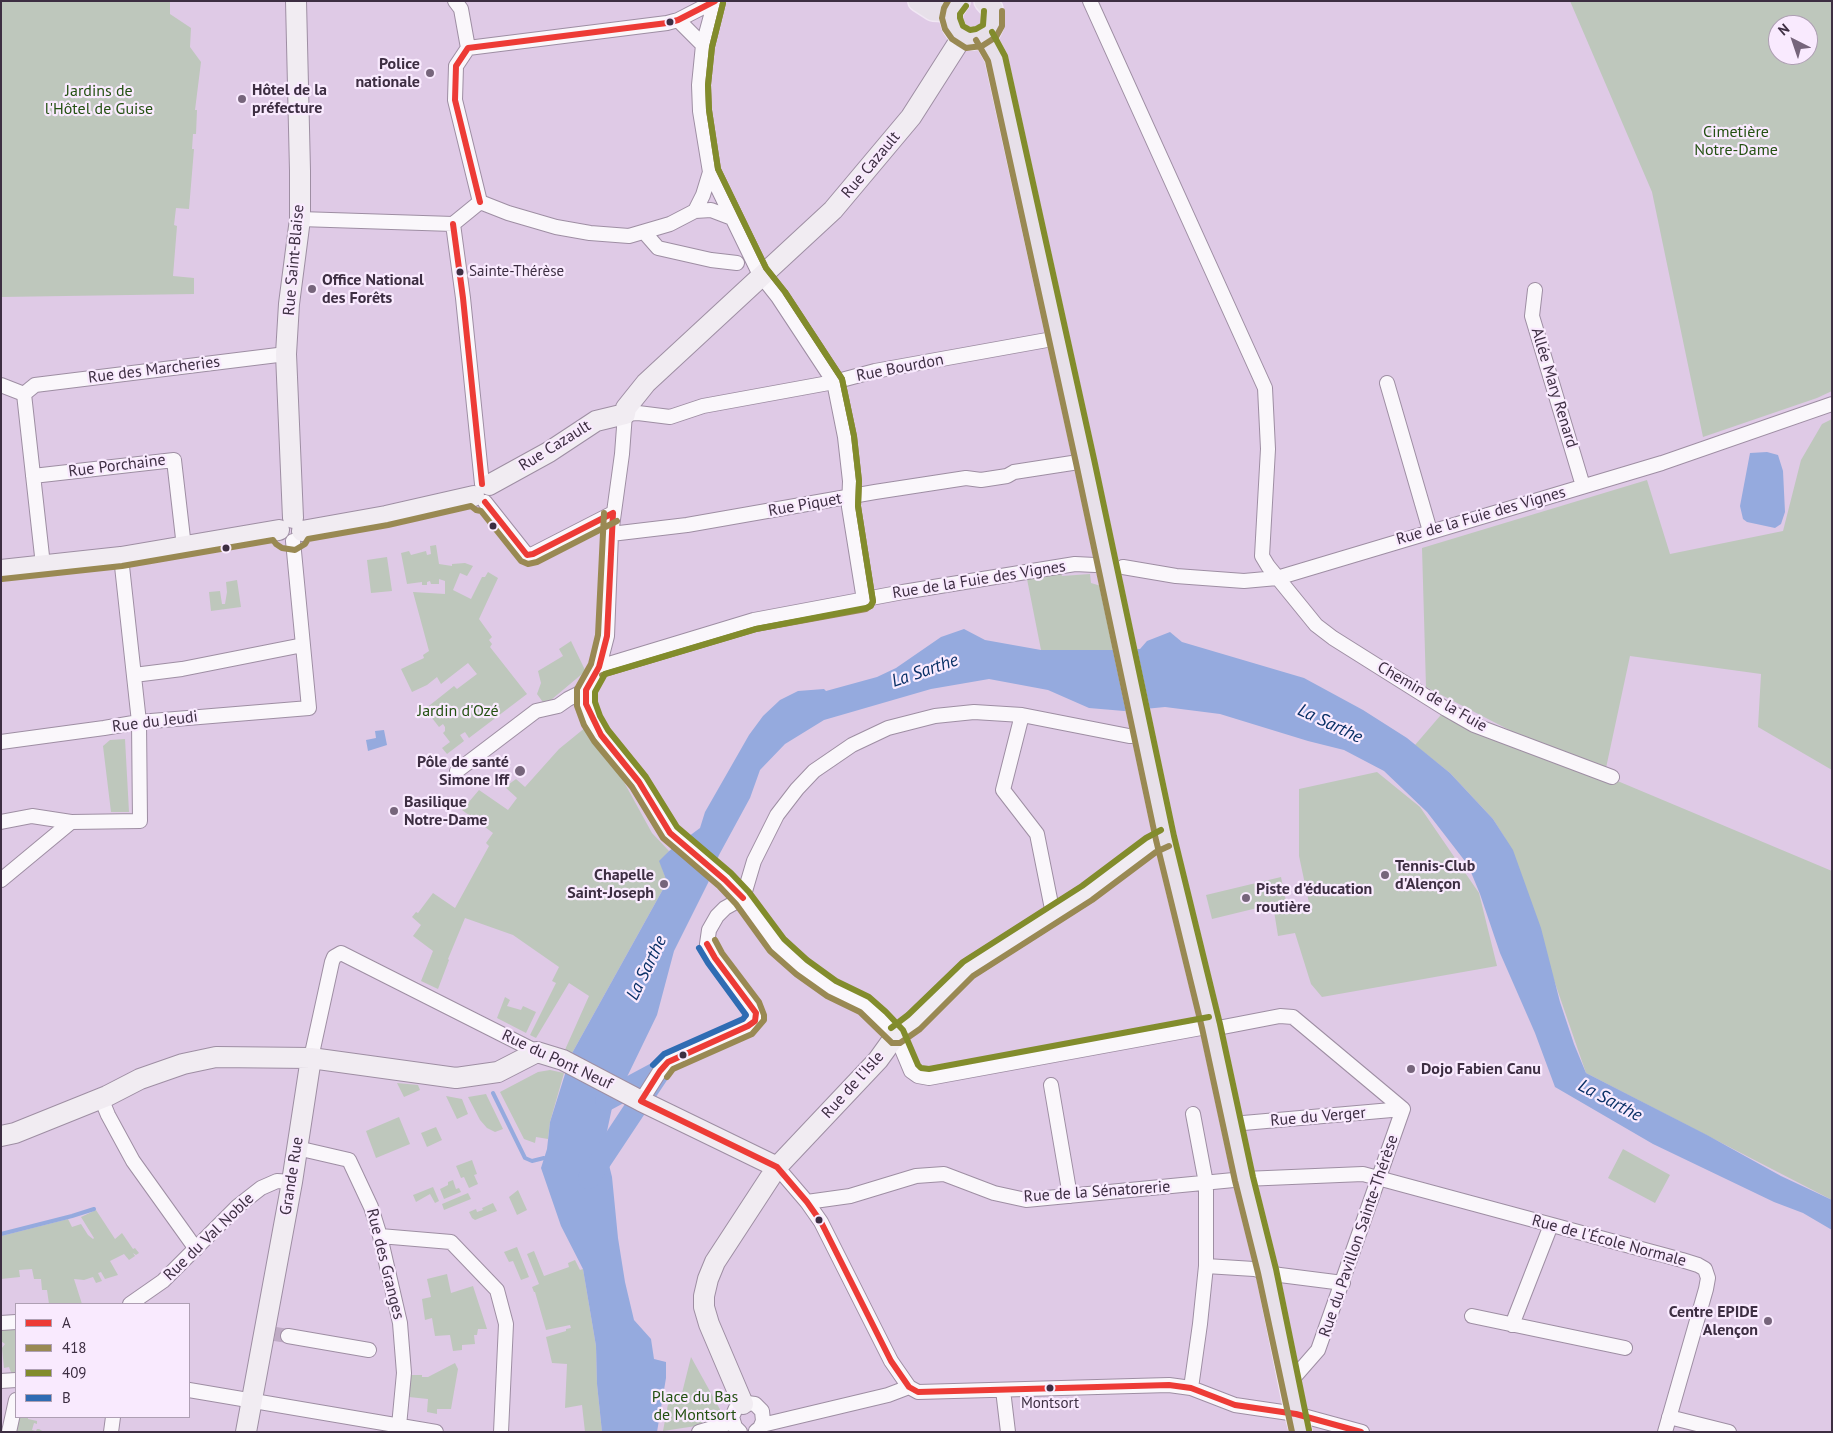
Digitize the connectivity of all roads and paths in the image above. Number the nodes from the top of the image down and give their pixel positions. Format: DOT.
graph roads {
  1 [pos="296,1"];
  2 [pos="456,1"];
  3 [pos="715,1"];
  4 [pos="919,1"];
  5 [pos="985,1"];
  6 [pos="1090,1"];
  7 [pos="956,6"];
  8 [pos="678,20"];
  9 [pos="962,36"];
  10 [pos="984,36"];
  11 [pos="703,45"];
  12 [pos="468,48"];
  13 [pos="710,172"];
  14 [pos="480,202"];
  15 [pos="695,210"];
  16 [pos="732,218"];
  17 [pos="300,219"];
  18 [pos="454,224"];
  19 [pos="644,232"];
  20 [pos="737,263"];
  21 [pos="762,277"];
  22 [pos="1535,290"];
  23 [pos="1058,338"];
  24 [pos="286,354"];
  25 [pos="834,382"];
  26 [pos="1387,383"];
  27 [pos="1,384"];
  28 [pos="24,394"];
  29 [pos="1832,404"];
  30 [pos="625,414"];
  31 [pos="1085,461"];
  32 [pos="33,476"];
  33 [pos="1583,486"];
  34 [pos="483,492"];
  35 [pos="850,498"];
  36 [pos="613,513"];
  37 [pos="292,530"];
  38 [pos="1430,531"];
  39 [pos="611,534"];
  40 [pos="184,546"];
  41 [pos="121,557"];
  42 [pos="43,565"];
  43 [pos="1096,565"];
  44 [pos="1123,567"];
  45 [pos="1,570"];
  46 [pos="1277,578"];
  47 [pos="864,600"];
  48 [pos="303,645"];
  49 [pos="599,667"];
  50 [pos="134,675"];
  51 [pos="586,690"];
  52 [pos="1022,714"];
  53 [pos="139,722"];
  54 [pos="1143,736"];
  55 [pos="1,742"];
  56 [pos="456,771"];
  57 [pos="1612,778"];
  58 [pos="1,822"];
  59 [pos="71,822"];
  60 [pos="1166,838"];
  61 [pos="1,880"];
  62 [pos="742,898"];
  63 [pos="1053,914"];
  64 [pos="338,954"];
  65 [pos="1211,1026"];
  66 [pos="896,1035"];
  67 [pos="537,1052"];
  68 [pos="311,1058"];
  69 [pos="1051,1085"];
  70 [pos="633,1097"];
  71 [pos="101,1098"];
  72 [pos="1403,1110"];
  73 [pos="1194,1114"];
  74 [pos="1232,1124"];
  75 [pos="1,1136"];
  76 [pos="297,1148"];
  77 [pos="777,1167"];
  78 [pos="1378,1178"];
  79 [pos="1244,1179"];
  80 [pos="292,1182"];
  81 [pos="1206,1183"];
  82 [pos="1070,1196"];
  83 [pos="807,1202"];
  84 [pos="1551,1226"];
  85 [pos="380,1236"];
  86 [pos="196,1249"];
  87 [pos="1206,1266"];
  88 [pos="1267,1271"];
  89 [pos="1343,1283"];
  90 [pos="132,1303"];
  91 [pos="1472,1316"];
  92 [pos="15,1322"];
  93 [pos="1,1323"];
  94 [pos="1512,1325"];
  95 [pos="276,1334"];
  96 [pos="1625,1348"];
  97 [pos="370,1350"];
  98 [pos="15,1380"];
  99 [pos="1,1382"];
  100 [pos="1290,1382"];
  101 [pos="909,1387"];
  102 [pos="1191,1388"];
  103 [pos="190,1390"];
  104 [pos="1002,1390"];
  105 [pos="252,1400"];
  106 [pos="742,1404"];
  107 [pos="15,1405"];
  108 [pos="1669,1417"];
  109 [pos="113,1418"];
  110 [pos="1298,1423"];
  111 [pos="736,1427"];
  112 [pos="399,1429"];
  113 [pos="759,1429"];
  114 [pos="9,1432"];
  115 [pos="111,1432"];
  116 [pos="246,1432"];
  117 [pos="436,1432"];
  118 [pos="500,1432"];
  119 [pos="699,1432"];
  120 [pos="1008,1432"];
  121 [pos="1362,1432"];
  122 [pos="1665,1432"];
  123 [pos="1729,1432"];
  1 -- 17 [label="street, Rue Saint-Blaise"];
  2 -- 12 [label="street"];
  3 -- 8 [label="street"];
  3 -- 11 [label="street"];
  4 -- 7 [label="main road"];
  5 -- 10 [label="main road"];
  6 -- 46 [label="street, Chemin de la Fuie"];
  7 -- 9 [label="main road"];
  8 -- 11 [label="street"];
  8 -- 12 [label="street"];
  9 -- 10 [label="main road"];
  9 -- 21 [label="street, Rue Cazault"];
  10 -- 23 [label="main road"];
  11 -- 13 [label="street"];
  12 -- 14 [label="street"];
  13 -- 15 [label="street"];
  13 -- 16 [label="street"];
  14 -- 18 [label="street"];
  14 -- 19 [label="street"];
  15 -- 16 [label="street"];
  15 -- 19 [label="street"];
  16 -- 21 [label="street"];
  17 -- 18 [label="street"];
  17 -- 24 [label="street, Rue Saint-Blaise"];
  18 -- 34 [label="street"];
  19 -- 20 [label="street"];
  21 -- 25 [label="street"];
  21 -- 30 [label="street, Rue Cazault"];
  22 -- 33 [label="street, Allée Mary Renard"];
  23 -- 25 [label="street, Rue Bourdon"];
  23 -- 31 [label="main road"];
  24 -- 28 [label="street, Rue des Marcheries"];
  24 -- 37 [label="street, Rue Saint-Blaise"];
  25 -- 30 [label="street, Rue Bourdon"];
  25 -- 35 [label="street"];
  26 -- 38 [label="street"];
  27 -- 28 [label="street"];
  28 -- 32 [label="street"];
  29 -- 33 [label="street, Rue de la Fuie des Vignes"];
  30 -- 34 [label="street, Rue Cazault"];
  30 -- 36 [label="street"];
  31 -- 35 [label="street, Rue Piquet"];
  31 -- 54 [label="main road"];
  32 -- 40 [label="street, Rue Porchaine"];
  32 -- 42 [label="street"];
  33 -- 38 [label="street, Rue de la Fuie des Vignes"];
  34 -- 36 [label="street"];
  34 -- 37 [label="street, Rue Cazault"];
  35 -- 39 [label="street, Rue Piquet"];
  35 -- 47 [label="street"];
  36 -- 39 [label="street"];
  37 -- 40 [label="street, Rue Cazault"];
  37 -- 48 [label="street"];
  38 -- 46 [label="street, Rue de la Fuie des Vignes"];
  39 -- 49 [label="street"];
  40 -- 41 [label="street, Rue Cazault"];
  41 -- 42 [label="street, Rue Cazault"];
  41 -- 50 [label="street"];
  42 -- 45 [label="street, Rue Cazault"];
  43 -- 47 [label="street, Rue de la Fuie des Vignes"];
  44 -- 46 [label="street, Rue de la Fuie des Vignes"];
  46 -- 57 [label="street, Chemin de la Fuie"];
  47 -- 49 [label="street, Rue de la Fuie des Vignes"];
  48 -- 50 [label="street"];
  48 -- 53 [label="street, Rue du Jeudi"];
  49 -- 51 [label="street"];
  50 -- 53 [label="street"];
  51 -- 56 [label="street"];
  51 -- 62 [label="street"];
  52 -- 54 [label="street"];
  52 -- 62 [label="street"];
  52 -- 63 [label="street"];
  53 -- 55 [label="street, Rue du Jeudi"];
  53 -- 59 [label="street"];
  54 -- 60 [label="main road"];
  58 -- 59 [label="street"];
  59 -- 61 [label="street"];
  60 -- 63 [label="street"];
  60 -- 65 [label="main road"];
  62 -- 66 [label="street"];
  62 -- 70 [label="street"];
  63 -- 66 [label="street"];
  64 -- 67 [label="street, Rue du Pont Neuf"];
  64 -- 68 [label="street, Grande Rue"];
  65 -- 66 [label="street, Rue de l'Isle"];
  65 -- 72 [label="street, Rue de l'Isle"];
  65 -- 74 [label="main road"];
  66 -- 77 [label="street, Rue de l'Isle"];
  67 -- 68 [label="street"];
  67 -- 70 [label="street, Rue du Pont Neuf"];
  68 -- 71 [label="street"];
  68 -- 76 [label="street, Grande Rue"];
  69 -- 82 [label="street"];
  70 -- 77 [label="street, Rue du Pont Neuf"];
  71 -- 75 [label="street"];
  71 -- 86 [label="street"];
  72 -- 74 [label="street, Rue du Verger"];
  72 -- 78 [label="street, Rue du Pavillon Sainte-Thérèse"];
  73 -- 81 [label="street"];
  74 -- 79 [label="main road"];
  76 -- 80 [label="street, Grande Rue"];
  76 -- 85 [label="street, Rue des Granges"];
  77 -- 83 [label="street"];
  77 -- 106 [label="street, Rue de l'Isle"];
  78 -- 79 [label="street, Rue de l'École Normale"];
  78 -- 84 [label="street, Rue de l'École Normale"];
  78 -- 89 [label="street, Rue du Pavillon Sainte-Thérèse"];
  79 -- 81 [label="street, Rue de la Sénatorerie"];
  79 -- 88 [label="main road"];
  80 -- 86 [label="street, Rue du Val Noble"];
  80 -- 95 [label="street, Grande Rue"];
  81 -- 82 [label="street, Rue de la Sénatorerie"];
  81 -- 87 [label="street"];
  82 -- 83 [label="street, Rue de la Sénatorerie"];
  83 -- 101 [label="street"];
  84 -- 94 [label="street"];
  84 -- 108 [label="street, Rue de l'École Normale"];
  85 -- 112 [label="street, Rue des Granges"];
  85 -- 118 [label="street"];
  86 -- 90 [label="street, Rue du Val Noble"];
  87 -- 88 [label="street"];
  87 -- 102 [label="street"];
  88 -- 89 [label="street"];
  88 -- 100 [label="main road"];
  89 -- 100 [label="street, Rue du Pavillon Sainte-Thérèse"];
  91 -- 94 [label="street"];
  92 -- 93 [label="street"];
  94 -- 96 [label="street"];
  95 -- 97 [label="street"];
  95 -- 105 [label="street, Grande Rue"];
  98 -- 99 [label="street"];
  100 -- 110 [label="main road"];
  101 -- 104 [label="street"];
  101 -- 113 [label="street"];
  102 -- 104 [label="street"];
  102 -- 110 [label="street"];
  103 -- 105 [label="street"];
  104 -- 120 [label="street"];
  105 -- 112 [label="street"];
  105 -- 116 [label="street, Grande Rue"];
  106 -- 111 [label="street"];
  106 -- 113 [label="street"];
  107 -- 114 [label="street"];
  108 -- 122 [label="street, Rue de l'École Normale"];
  108 -- 123 [label="street"];
  109 -- 115 [label="street"];
  110 -- 121 [label="street"];
  111 -- 119 [label="street"];
  112 -- 117 [label="street"];
}
